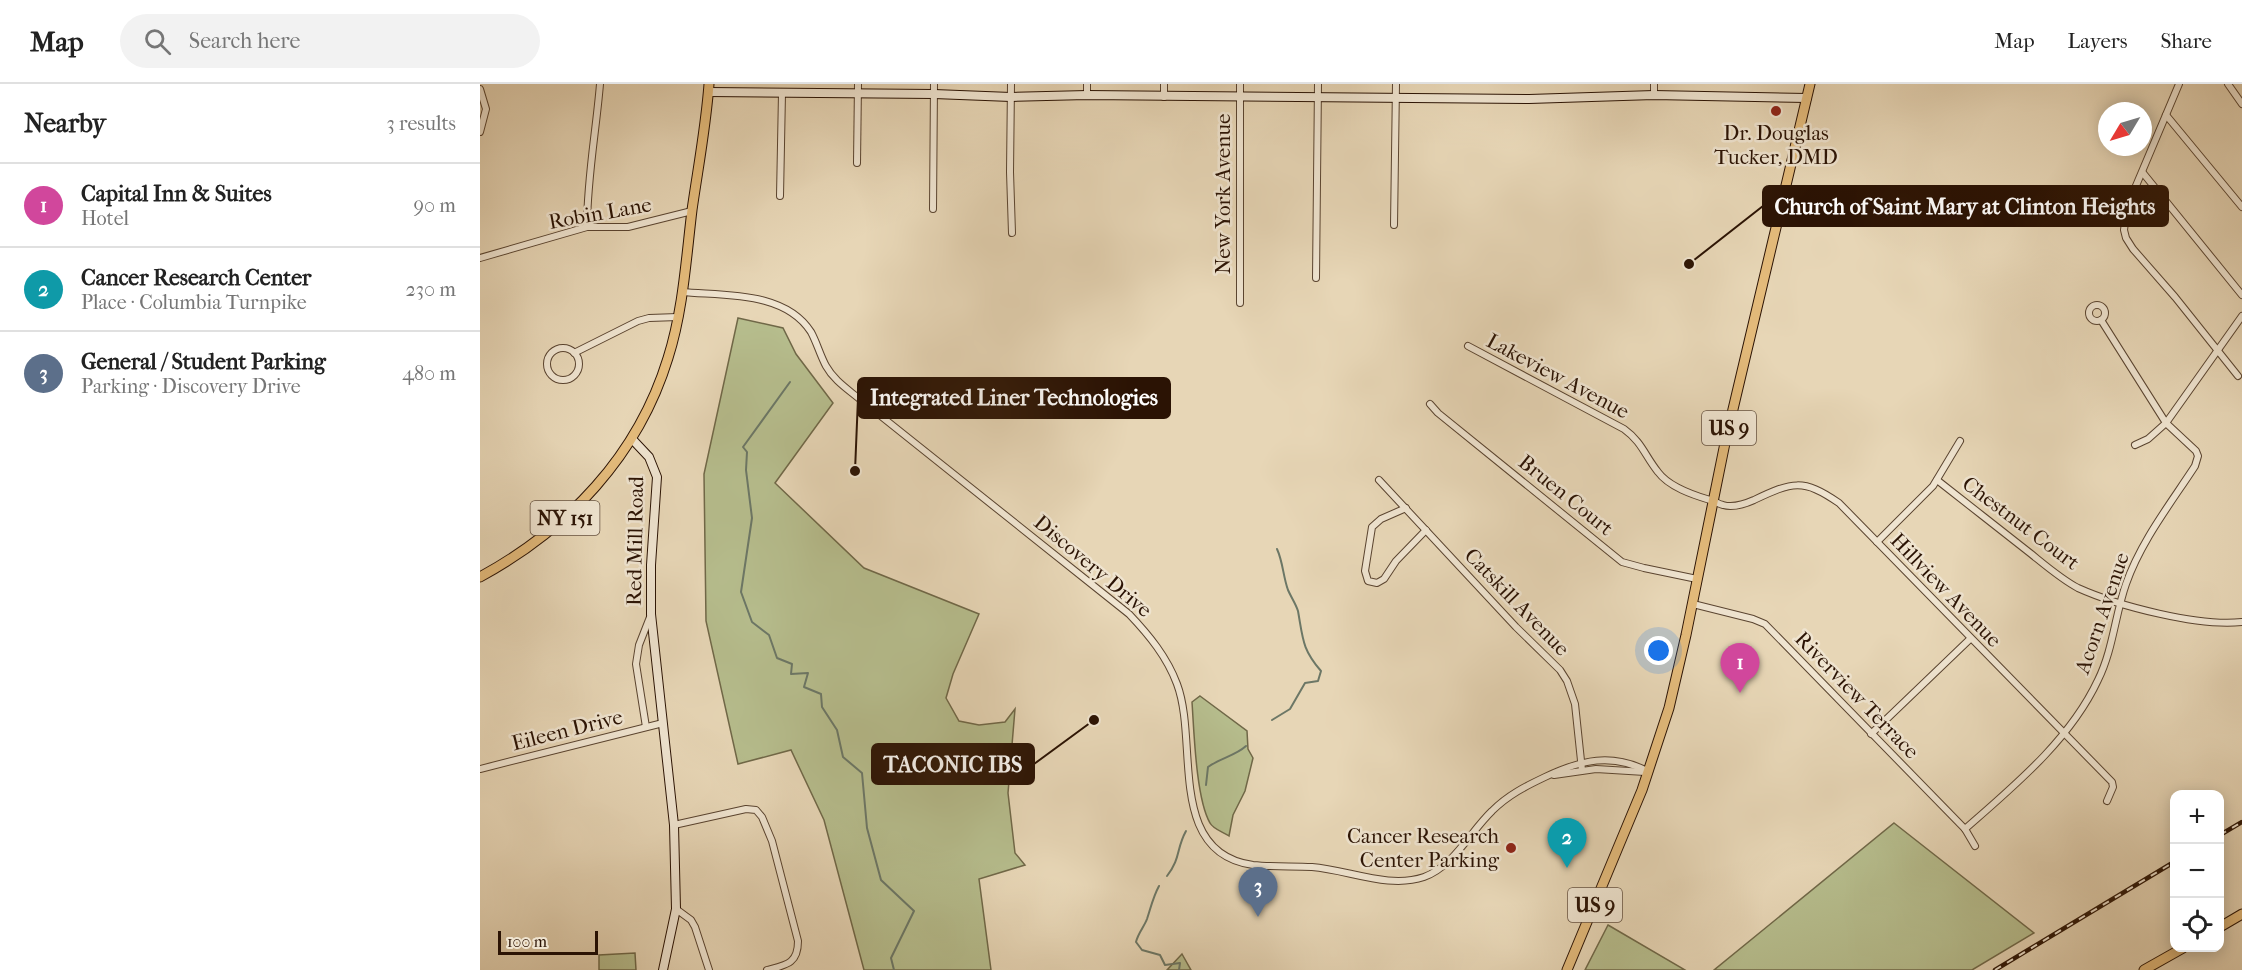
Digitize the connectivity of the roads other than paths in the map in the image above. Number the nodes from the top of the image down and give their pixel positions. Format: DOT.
graph roads {
  1 [pos="600,84"];
  2 [pos="858,84"];
  3 [pos="1011,84"];
  4 [pos="1087,84"];
  5 [pos="1164,84"];
  6 [pos="1240,84"];
  7 [pos="1318,84"];
  8 [pos="1396,84"];
  9 [pos="1654,84"];
  10 [pos="1810,84"];
  11 [pos="2179,84"];
  12 [pos="2228,84"];
  13 [pos="709,88"];
  14 [pos="480,89"];
  15 [pos="934,89"];
  16 [pos="782,93"];
  17 [pos="857,94"];
  18 [pos="1087,95"];
  19 [pos="1654,95"];
  20 [pos="1240,96"];
  21 [pos="1011,97"];
  22 [pos="1164,97"];
  23 [pos="1318,97"];
  24 [pos="1396,98"];
  25 [pos="1807,98"];
  26 [pos="2242,104"];
  27 [pos="2166,115"];
  28 [pos="480,132"];
  29 [pos="857,163"];
  30 [pos="2143,173"];
  31 [pos="780,196"];
  32 [pos="2242,207"];
  33 [pos="933,209"];
  34 [pos="692,211"];
  35 [pos="1394,225"];
  36 [pos="587,227"];
  37 [pos="1012,233"];
  38 [pos="480,258"];
  39 [pos="1316,278"];
  40 [pos="682,292"];
  41 [pos="2242,295"];
  42 [pos="1240,303"];
  43 [pos="2242,316"];
  44 [pos="678,317"];
  45 [pos="2101,320"];
  46 [pos="1468,346"];
  47 [pos="2217,350"];
  48 [pos="574,353"];
  49 [pos="2238,376"];
  50 [pos="1430,404"];
  51 [pos="2166,423"];
  52 [pos="632,439"];
  53 [pos="1960,441"];
  54 [pos="2135,445"];
  55 [pos="1379,480"];
  56 [pos="1937,480"];
  57 [pos="1713,500"];
  58 [pos="1406,508"];
  59 [pos="1426,530"];
  60 [pos="1877,542"];
  61 [pos="480,577"];
  62 [pos="1697,579"];
  63 [pos="2120,602"];
  64 [pos="1692,604"];
  65 [pos="651,614"];
  66 [pos="2242,622"];
  67 [pos="1970,639"];
  68 [pos="663,723"];
  69 [pos="646,727"];
  70 [pos="1871,734"];
  71 [pos="2064,734"];
  72 [pos="1581,762"];
  73 [pos="480,769"];
  74 [pos="1582,771"];
  75 [pos="1649,772"];
  76 [pos="1546,777"];
  77 [pos="2107,801"];
  78 [pos="674,825"];
  79 [pos="1965,829"];
  80 [pos="1975,846"];
  81 [pos="676,909"];
  82 [pos="2242,914"];
  83 [pos="2224,925"];
  84 [pos="2176,952"];
  85 [pos="663,970"];
  86 [pos="709,970"];
  87 [pos="767,970"];
  88 [pos="1567,970"];
  89 [pos="2144,970"];
  1 -- 36 [label="street"];
  2 -- 17 [label="street"];
  3 -- 21 [label="street"];
  4 -- 18 [label="street"];
  5 -- 22 [label="street"];
  6 -- 20 [label="street, New York Avenue"];
  7 -- 23 [label="street"];
  8 -- 24 [label="street"];
  9 -- 19 [label="street"];
  10 -- 25 [label="main road, US 9"];
  11 -- 27 [label="street"];
  12 -- 26 [label="street"];
  13 -- 16 [label="street"];
  13 -- 34 [label="main road, NY 151"];
  14 -- 28 [label="street"];
  15 -- 17 [label="street"];
  15 -- 21 [label="street"];
  15 -- 33 [label="street"];
  16 -- 17 [label="street"];
  16 -- 31 [label="street"];
  17 -- 29 [label="street"];
  18 -- 21 [label="street"];
  18 -- 22 [label="street"];
  19 -- 24 [label="street"];
  19 -- 25 [label="street"];
  20 -- 22 [label="street"];
  20 -- 23 [label="street"];
  20 -- 42 [label="street, New York Avenue"];
  21 -- 37 [label="street"];
  23 -- 24 [label="street"];
  23 -- 39 [label="street"];
  24 -- 35 [label="street"];
  25 -- 57 [label="main road, US 9"];
  27 -- 30 [label="street"];
  27 -- 32 [label="street"];
  30 -- 41 [label="street"];
  30 -- 47 [label="street"];
  34 -- 36 [label="street, Robin Lane"];
  34 -- 40 [label="main road, NY 151"];
  36 -- 38 [label="street, Robin Lane"];
  40 -- 44 [label="main road, NY 151"];
  40 -- 76 [label="street, Discovery Drive"];
  43 -- 47 [label="street"];
  44 -- 48 [label="street"];
  44 -- 52 [label="main road, NY 151"];
  45 -- 51 [label="street"];
  46 -- 57 [label="street, Lakeview Avenue"];
  47 -- 49 [label="street"];
  47 -- 51 [label="street"];
  48 -- 48 [label="street"];
  50 -- 62 [label="street, Bruen Court"];
  51 -- 54 [label="street"];
  51 -- 63 [label="street, Acorn Avenue"];
  52 -- 61 [label="main road, NY 151"];
  52 -- 65 [label="street, Red Mill Road"];
  53 -- 56 [label="street"];
  55 -- 58 [label="street, Catskill Avenue"];
  56 -- 60 [label="street"];
  56 -- 63 [label="street, Chestnut Court"];
  57 -- 60 [label="street, Hillview Avenue"];
  57 -- 62 [label="main road, US 9"];
  58 -- 59 [label="street, Catskill Avenue"];
  58 -- 59 [label="street"];
  59 -- 72 [label="street, Catskill Avenue"];
  60 -- 67 [label="street, Hillview Avenue"];
  62 -- 64 [label="main road, US 9"];
  63 -- 66 [label="street, Chestnut Court"];
  63 -- 71 [label="street, Acorn Avenue"];
  64 -- 70 [label="street, Riverview Terrace"];
  64 -- 75 [label="main road, US 9"];
  65 -- 68 [label="street, Red Mill Road"];
  65 -- 69 [label="street"];
  67 -- 70 [label="street"];
  67 -- 71 [label="street, Hillview Avenue"];
  68 -- 69 [label="street, Eileen Drive"];
  68 -- 78 [label="street, Red Mill Road"];
  69 -- 73 [label="street, Eileen Drive"];
  70 -- 79 [label="street, Riverview Terrace"];
  71 -- 77 [label="street, Hillview Avenue"];
  71 -- 79 [label="street, Acorn Avenue"];
  72 -- 74 [label="street, Catskill Avenue"];
  72 -- 75 [label="street, Discovery Drive"];
  72 -- 76 [label="street, Discovery Drive"];
  74 -- 75 [label="street, Discovery Drive"];
  74 -- 76 [label="street, Discovery Drive"];
  75 -- 88 [label="main road, US 9"];
  78 -- 81 [label="street, Red Mill Road"];
  78 -- 87 [label="street"];
  79 -- 80 [label="street, Riverview Terrace"];
  81 -- 85 [label="street, Red Mill Road"];
  81 -- 86 [label="street"];
  82 -- 83 [label="main road"];
  84 -- 89 [label="main road"];
}
